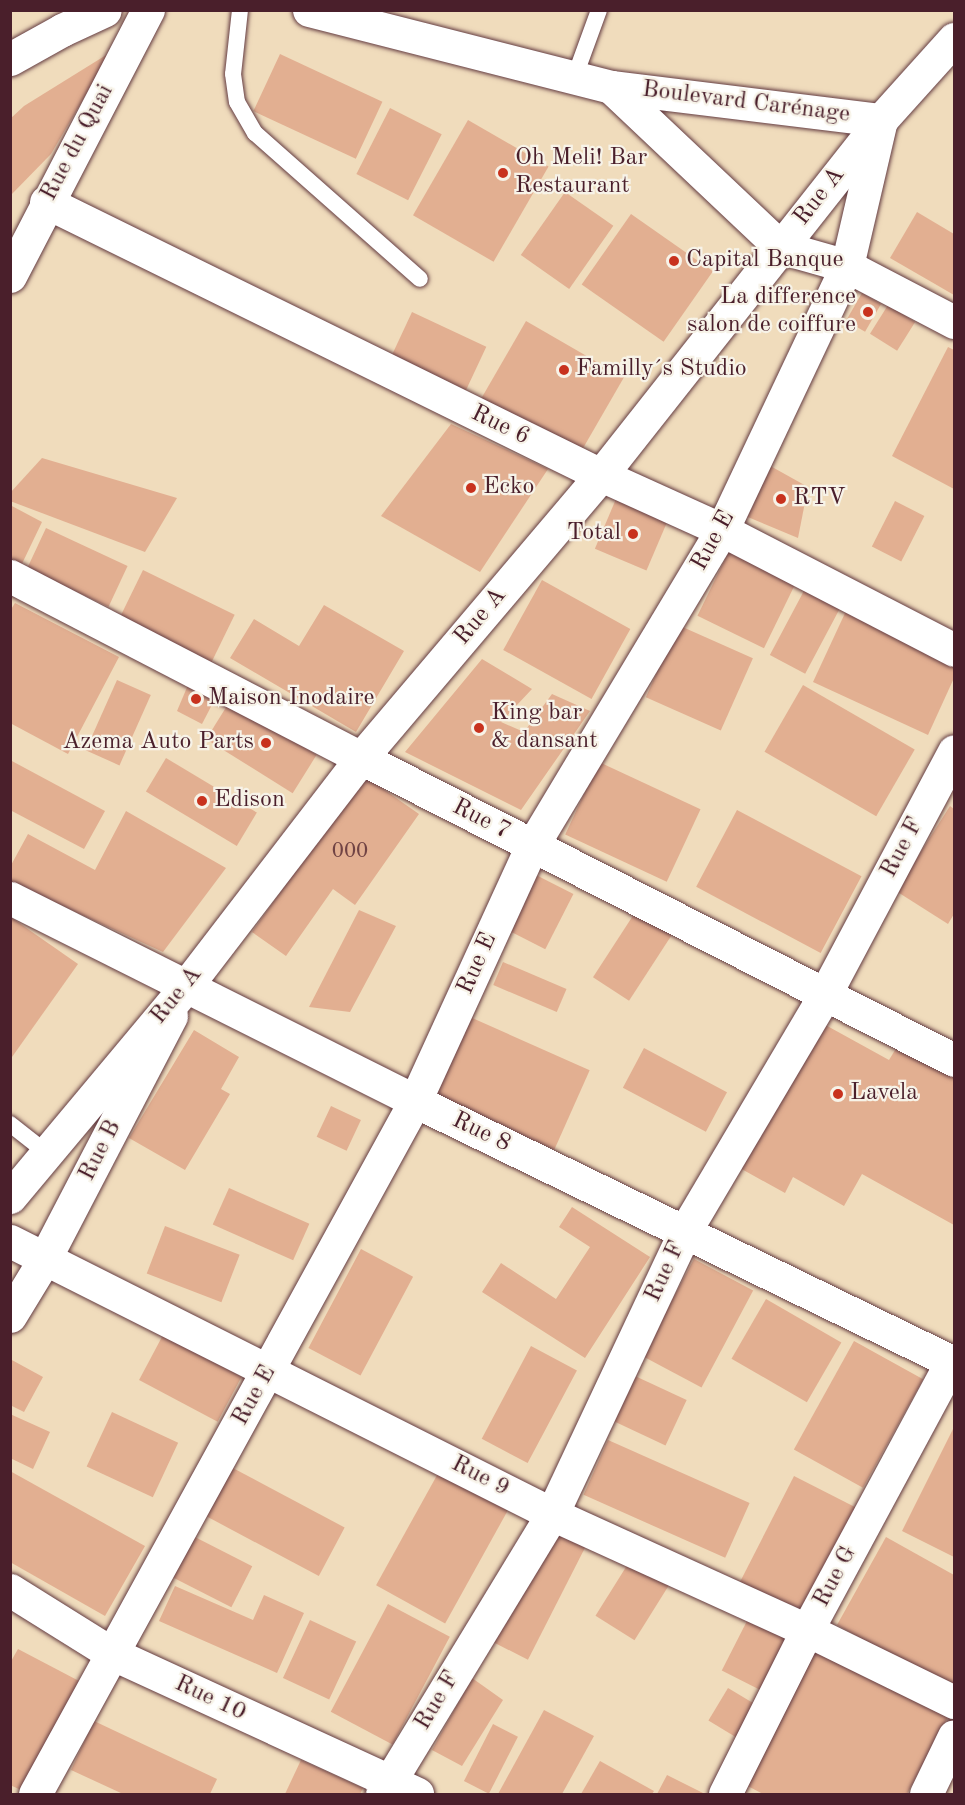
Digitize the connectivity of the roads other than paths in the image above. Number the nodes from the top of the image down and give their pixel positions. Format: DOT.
graph roads {
  1 [pos="105,10"];
  2 [pos="148,10"];
  3 [pos="240,10"];
  4 [pos="309,10"];
  5 [pos="599,10"];
  6 [pos="65,20"];
  7 [pos="954,39"];
  8 [pos="10,59"];
  9 [pos="575,76"];
  10 [pos="611,87"];
  11 [pos="881,120"];
  12 [pos="46,202"];
  13 [pos="780,248"];
  14 [pos="847,266"];
  15 [pos="10,276"];
  16 [pos="420,279"];
  17 [pos="954,322"];
  18 [pos="601,476"];
  19 [pos="722,530"];
  20 [pos="10,576"];
  21 [pos="954,650"];
  22 [pos="954,752"];
  23 [pos="361,758"];
  24 [pos="532,846"];
  25 [pos="10,898"];
  26 [pos="187,985"];
  27 [pos="824,996"];
  28 [pos="954,1060"];
  29 [pos="415,1101"];
  30 [pos="10,1124"];
  31 [pos="47,1153"];
  32 [pos="10,1197"];
  33 [pos="685,1231"];
  34 [pos="10,1241"];
  35 [pos="44,1260"];
  36 [pos="10,1316"];
  37 [pos="953,1362"];
  38 [pos="270,1370"];
  39 [pos="552,1514"];
  40 [pos="10,1590"];
  41 [pos="807,1630"];
  42 [pos="111,1653"];
  43 [pos="954,1702"];
  44 [pos="954,1736"];
  45 [pos="396,1790"];
  46 [pos="35,1794"];
  47 [pos="725,1794"];
  48 [pos="926,1794"];
  1 -- 6 [label="street"];
  2 -- 12 [label="street, Rue du Quai"];
  3 -- 16 [label="lane"];
  4 -- 9 [label="street, Boulevard Carénage"];
  5 -- 9 [label="lane"];
  6 -- 8 [label="street"];
  7 -- 11 [label="street, Rue A"];
  9 -- 10 [label="street, Boulevard Carénage"];
  10 -- 11 [label="street, Boulevard Carénage"];
  10 -- 13 [label="street, Boulevard Carénage"];
  11 -- 13 [label="street, Rue A"];
  11 -- 14 [label="street, Rue E"];
  12 -- 15 [label="street, Rue du Quai"];
  12 -- 18 [label="street, Rue 6"];
  13 -- 14 [label="street"];
  13 -- 18 [label="street, Rue A"];
  14 -- 17 [label="street"];
  14 -- 19 [label="street, Rue E"];
  18 -- 19 [label="street, Rue 6"];
  18 -- 23 [label="street, Rue A"];
  19 -- 21 [label="street, Rue 6"];
  19 -- 24 [label="street, Rue E"];
  20 -- 23 [label="street, Rue 7"];
  22 -- 27 [label="street, Rue F"];
  23 -- 24 [label="street, Rue 7"];
  23 -- 26 [label="street, Rue A"];
  24 -- 27 [label="street, Rue 7"];
  24 -- 29 [label="street, Rue E"];
  25 -- 26 [label="street, Rue 8"];
  26 -- 29 [label="street, Rue 8"];
  26 -- 31 [label="street, Rue A"];
  26 -- 35 [label="street, Rue B"];
  27 -- 28 [label="street, Rue 7"];
  27 -- 33 [label="street, Rue F"];
  29 -- 33 [label="street, Rue 8"];
  29 -- 38 [label="street, Rue E"];
  30 -- 31 [label="lane"];
  31 -- 32 [label="street, Rue A"];
  33 -- 37 [label="street, Rue 8"];
  33 -- 39 [label="street, Rue F"];
  34 -- 35 [label="street, Rue 9"];
  35 -- 36 [label="street, Rue B"];
  35 -- 38 [label="street, Rue 9"];
  37 -- 41 [label="street, Rue G"];
  38 -- 39 [label="street, Rue 9"];
  38 -- 42 [label="street, Rue E"];
  39 -- 41 [label="street, Rue 9"];
  39 -- 45 [label="street, Rue F"];
  40 -- 42 [label="street, Rue 10"];
  41 -- 43 [label="street, Rue 9"];
  41 -- 47 [label="street, Rue G"];
  42 -- 45 [label="street, Rue 10"];
  42 -- 46 [label="street, Rue E"];
  44 -- 48 [label="street"];
}
